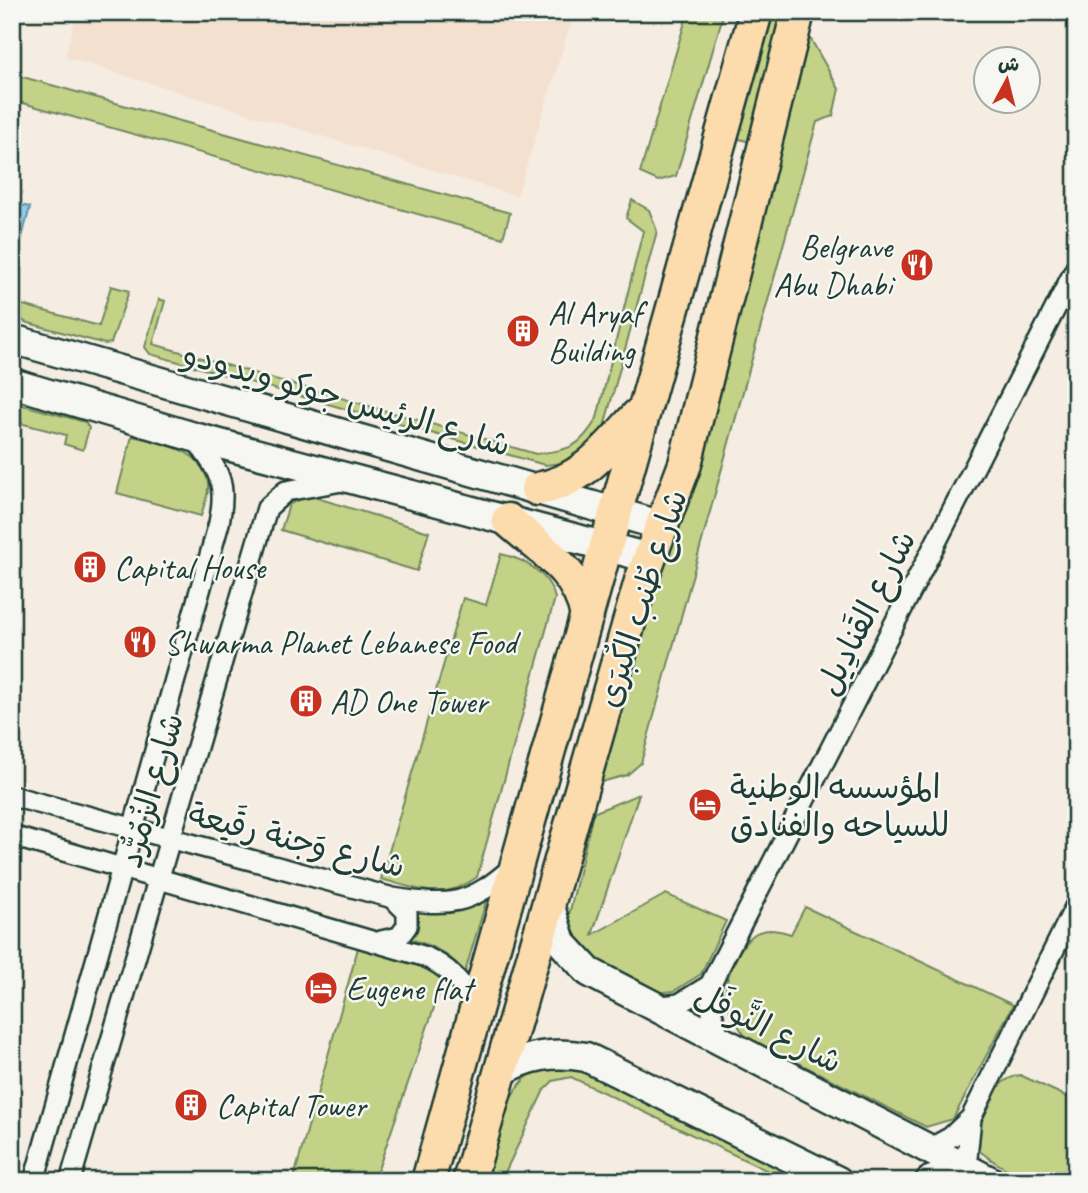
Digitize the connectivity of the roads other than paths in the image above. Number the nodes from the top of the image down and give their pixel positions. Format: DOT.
graph roads {
  1 [pos="756,12"];
  2 [pos="799,12"];
  3 [pos="1076,268"];
  4 [pos="12,339"];
  5 [pos="12,383"];
  6 [pos="641,412"];
  7 [pos="194,437"];
  8 [pos="354,480"];
  9 [pos="537,489"];
  10 [pos="614,512"];
  11 [pos="508,520"];
  12 [pos="663,526"];
  13 [pos="606,546"];
  14 [pos="649,558"];
  15 [pos="587,617"];
  16 [pos="12,796"];
  17 [pos="133,829"];
  18 [pos="12,836"];
  19 [pos="168,839"];
  20 [pos="517,863"];
  21 [pos="121,867"];
  22 [pos="157,877"];
  23 [pos="393,898"];
  24 [pos="549,904"];
  25 [pos="1076,905"];
  26 [pos="379,941"];
  27 [pos="710,985"];
  28 [pos="654,1007"];
  29 [pos="477,1008"];
  30 [pos="720,1041"];
  31 [pos="500,1072"];
  32 [pos="971,1118"];
  33 [pos="929,1149"];
  34 [pos="978,1174"];
  35 [pos="34,1181"];
  36 [pos="70,1181"];
  37 [pos="428,1181"];
  38 [pos="469,1181"];
  39 [pos="838,1181"];
  40 [pos="930,1181"];
  1 -- 6 [label="main road, شارع طُنب الكُبرَى"];
  2 -- 12 [label="main road, شارع طُنب الكُبرَى"];
  3 -- 27 [label="street, شارع القَنادِيل"];
  4 -- 9 [label="street, شارع الرئيس جوكو ويدودو"];
  5 -- 7 [label="street"];
  6 -- 9 [label="main road"];
  6 -- 10 [label="main road, شارع طُنب الكُبرَى"];
  7 -- 8 [label="street"];
  7 -- 17 [label="street, شارع الزُمُرُّد"];
  8 -- 11 [label="street"];
  8 -- 19 [label="street, شارع الزُمُرُّد"];
  9 -- 10 [label="street, شارع الرئيس جوكو ويدودو"];
  10 -- 12 [label="street, شارع الرئيس جوكو ويدودو"];
  10 -- 13 [label="main road, شارع طُنب الكُبرَى"];
  11 -- 13 [label="street"];
  11 -- 15 [label="main road"];
  12 -- 14 [label="main road, شارع طُنب الكُبرَى"];
  13 -- 14 [label="street"];
  13 -- 15 [label="main road, شارع طُنب الكُبرَى"];
  14 -- 24 [label="main road, شارع طُنب الكُبرَى"];
  15 -- 20 [label="main road, شارع طُنب الكُبرَى"];
  16 -- 17 [label="street, شارع وَجنة رقَيعة"];
  17 -- 19 [label="street, شارع وَجنة رقَيعة"];
  17 -- 21 [label="street, شارع الزُمُرُّد"];
  18 -- 21 [label="street"];
  19 -- 22 [label="street, شارع الزُمُرُّد"];
  19 -- 23 [label="street, شارع وَجنة رقَيعة"];
  20 -- 23 [label="street, شارع وَجنة رقَيعة"];
  20 -- 29 [label="main road, شارع طُنب الكُبرَى"];
  21 -- 22 [label="street"];
  21 -- 35 [label="street, شارع الزُمُرُّد"];
  22 -- 26 [label="street"];
  22 -- 36 [label="street, شارع الزُمُرُّد"];
  23 -- 26 [label="street"];
  24 -- 28 [label="street, شارع النَّوفَل"];
  24 -- 31 [label="main road, شارع طُنب الكُبرَى"];
  25 -- 32 [label="street"];
  26 -- 29 [label="street"];
  27 -- 28 [label="street"];
  27 -- 30 [label="street"];
  28 -- 30 [label="street, شارع النَّوفَل"];
  29 -- 37 [label="main road, شارع طُنب الكُبرَى"];
  30 -- 33 [label="street, شارع النَّوفَل"];
  31 -- 38 [label="main road, شارع طُنب الكُبرَى"];
  31 -- 39 [label="street"];
  32 -- 33 [label="street"];
  32 -- 34 [label="street"];
  33 -- 34 [label="street, شارع النَّوفَل"];
  34 -- 40 [label="street"];
}
